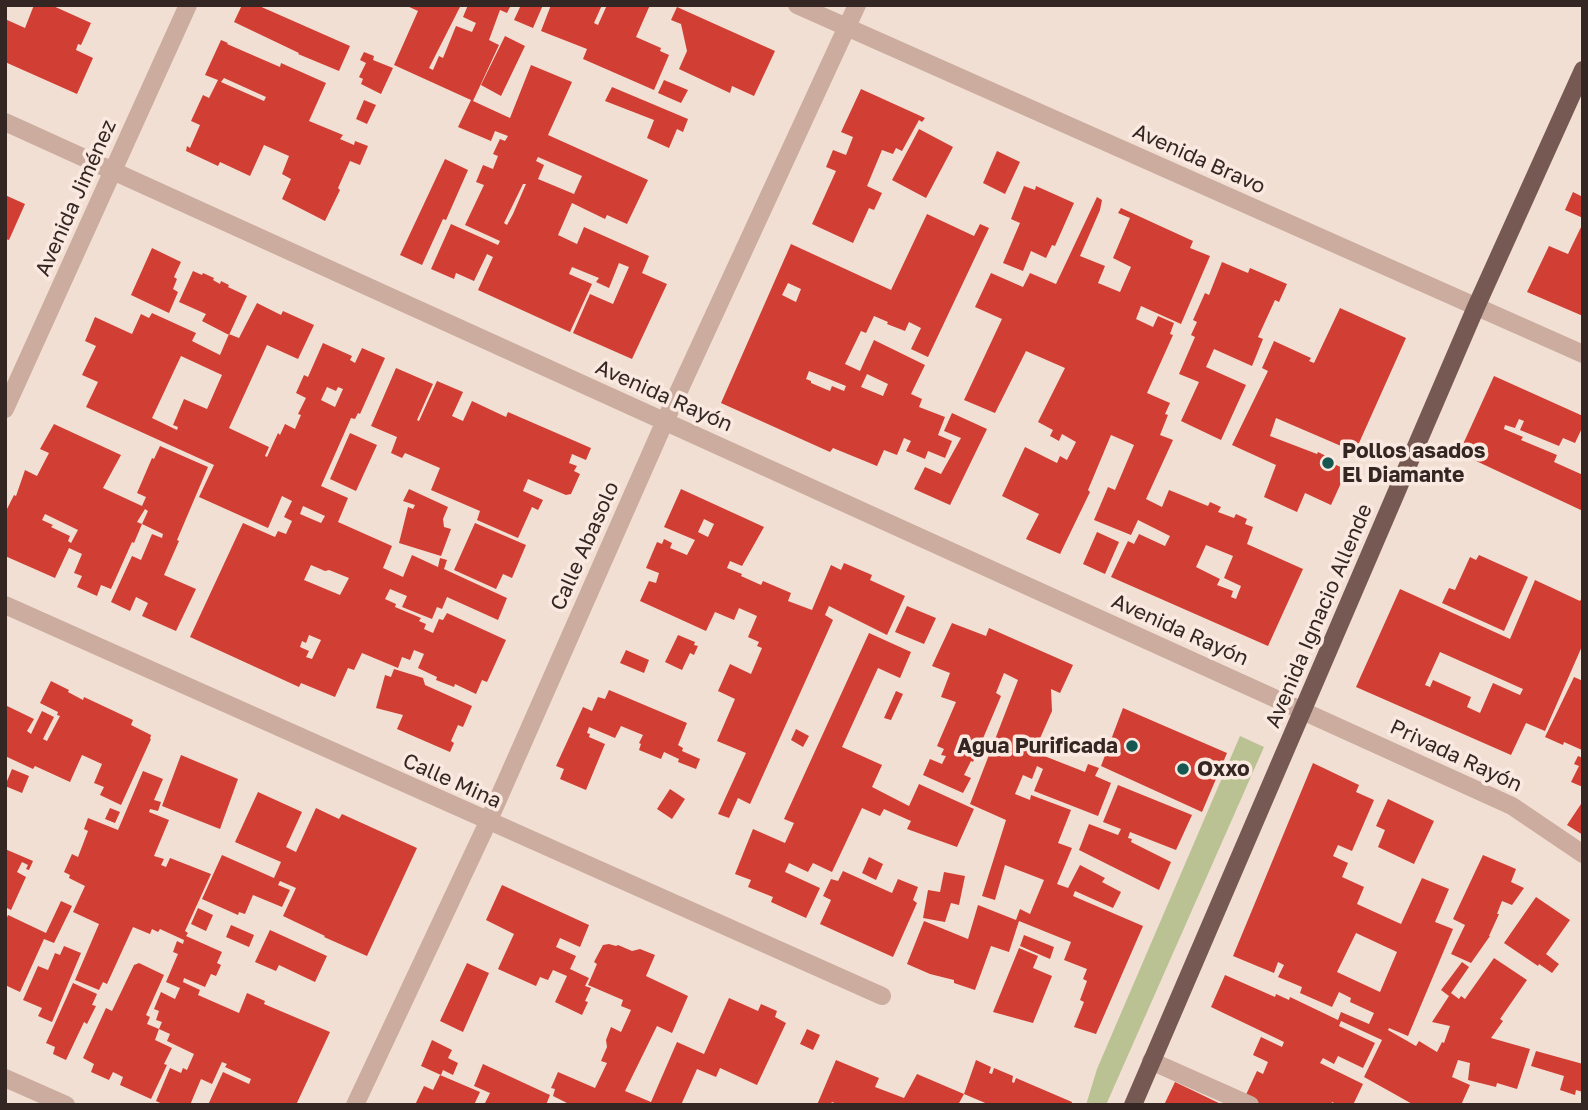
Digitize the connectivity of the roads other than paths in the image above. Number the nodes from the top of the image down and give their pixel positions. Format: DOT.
graph roads {
  1 [pos="188,5"];
  2 [pos="797,5"];
  3 [pos="857,5"];
  4 [pos="846,27"];
  5 [pos="1583,70"];
  6 [pos="5,122"];
  7 [pos="113,170"];
  8 [pos="1476,307"];
  9 [pos="1583,354"];
  10 [pos="5,409"];
  11 [pos="665,421"];
  12 [pos="5,605"];
  13 [pos="1303,710"];
  14 [pos="488,822"];
  15 [pos="1583,854"];
  16 [pos="882,996"];
  17 [pos="1151,1061"];
  18 [pos="5,1078"];
  19 [pos="66,1105"];
  20 [pos="355,1105"];
  21 [pos="1133,1105"];
  22 [pos="1250,1105"];
  1 -- 7 [label="street, Avenida Jiménez"];
  2 -- 4 [label="street, Avenida Bravo"];
  3 -- 4 [label="street, Calle Abasolo"];
  4 -- 8 [label="street, Avenida Bravo"];
  4 -- 11 [label="street, Calle Abasolo"];
  5 -- 8 [label="main road, Avenida Ignacio Allende"];
  6 -- 7 [label="street, Avenida Rayón"];
  7 -- 10 [label="street, Avenida Jiménez"];
  7 -- 11 [label="street, Avenida Rayón"];
  8 -- 9 [label="street, Avenida Bravo"];
  8 -- 13 [label="main road, Avenida Ignacio Allende"];
  11 -- 13 [label="street, Avenida Rayón"];
  11 -- 14 [label="street, Calle Abasolo"];
  12 -- 14 [label="street, Calle Mina"];
  13 -- 15 [label="street, Privada Rayón"];
  13 -- 17 [label="main road, Avenida Ignacio Allende"];
  14 -- 16 [label="street, Calle Mina"];
  14 -- 20 [label="street, Calle Abasolo"];
  17 -- 21 [label="main road, Avenida Ignacio Allende"];
  17 -- 22 [label="street"];
  18 -- 19 [label="street"];
}
